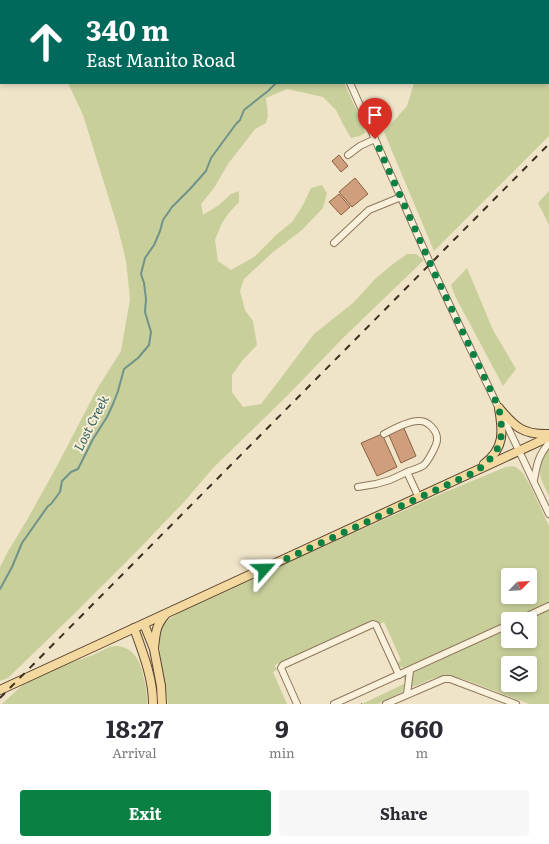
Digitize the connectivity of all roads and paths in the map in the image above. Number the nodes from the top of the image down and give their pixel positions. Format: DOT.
graph roads {
  1 [pos="350,84"];
  2 [pos="375,139"];
  3 [pos="348,155"];
  4 [pos="401,197"];
  5 [pos="334,242"];
  6 [pos="499,408"];
  7 [pos="384,434"];
  8 [pos="549,434"];
  9 [pos="549,437"];
  10 [pos="549,443"];
  11 [pos="520,451"];
  12 [pos="407,472"];
  13 [pos="475,472"];
  14 [pos="534,480"];
  15 [pos="358,487"];
  16 [pos="418,498"];
  17 [pos="549,514"];
  18 [pos="549,606"];
  19 [pos="536,612"];
  20 [pos="165,614"];
  21 [pos="144,624"];
  22 [pos="134,628"];
  23 [pos="501,628"];
  24 [pos="154,649"];
  25 [pos="410,670"];
  26 [pos="398,675"];
  27 [pos="0,690"];
  28 [pos="407,694"];
  29 [pos="153,704"];
  30 [pos="162,704"];
  31 [pos="297,704"];
  32 [pos="334,704"];
  33 [pos="386,704"];
  34 [pos="516,704"];
  1 -- 2 [label="street"];
  2 -- 3 [label="street"];
  2 -- 4 [label="street"];
  4 -- 5 [label="street"];
  4 -- 6 [label="street"];
  6 -- 8 [label="main road"];
  6 -- 11 [label="street"];
  6 -- 13 [label="main road"];
  7 -- 12 [label="street"];
  9 -- 11 [label="main road"];
  10 -- 14 [label="street"];
  11 -- 13 [label="main road"];
  11 -- 14 [label="street"];
  12 -- 15 [label="street"];
  12 -- 16 [label="street"];
  13 -- 16 [label="main road"];
  14 -- 17 [label="street"];
  16 -- 20 [label="main road"];
  18 -- 19 [label="street"];
  20 -- 21 [label="main road"];
  20 -- 24 [label="main road"];
  21 -- 22 [label="main road"];
  21 -- 24 [label="main road"];
  22 -- 27 [label="main road"];
  22 -- 29 [label="main road"];
  23 -- 25 [label="street"];
  24 -- 30 [label="main road"];
  25 -- 26 [label="street"];
  25 -- 28 [label="street"];
  26 -- 31 [label="street"];
  26 -- 32 [label="street"];
  28 -- 33 [label="street"];
  28 -- 34 [label="street"];
}
